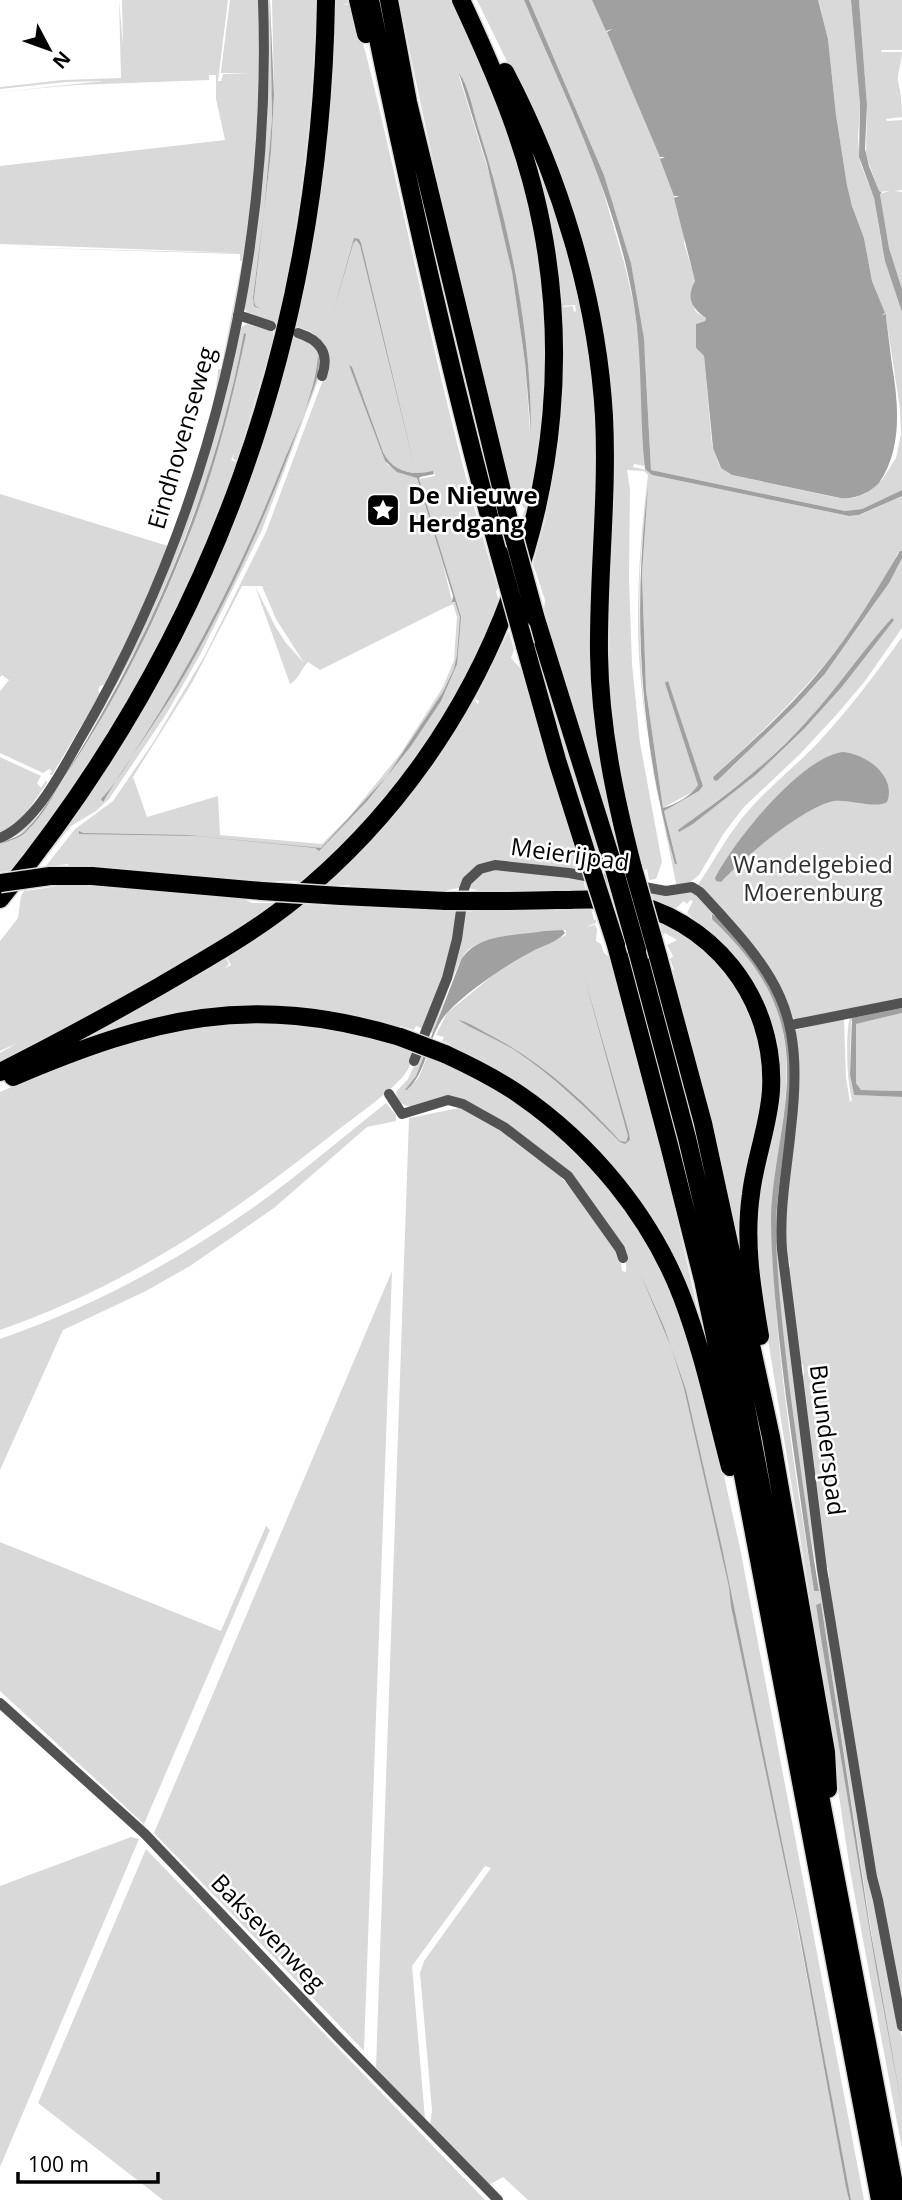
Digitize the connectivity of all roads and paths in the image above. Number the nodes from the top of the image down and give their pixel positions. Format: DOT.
graph roads {
  1 [pos="263,0"];
  2 [pos="326,0"];
  3 [pos="358,0"];
  4 [pos="370,0"];
  5 [pos="389,0"];
  6 [pos="461,0"];
  7 [pos="478,35"];
  8 [pos="395,123"];
  9 [pos="238,315"];
  10 [pos="271,326"];
  11 [pos="298,333"];
  12 [pos="322,376"];
  13 [pos="0,838"];
  14 [pos="0,883"];
  15 [pos="692,887"];
  16 [pos="0,899"];
  17 [pos="902,1003"];
  18 [pos="791,1025"];
  19 [pos="414,1061"];
  20 [pos="0,1072"];
  21 [pos="0,1081"];
  22 [pos="390,1094"];
  23 [pos="623,1258"];
  24 [pos="771,1437"];
  25 [pos="748,1505"];
  26 [pos="0,1703"];
  27 [pos="833,1866"];
  28 [pos="902,2026"];
  29 [pos="498,2200"];
  30 [pos="880,2200"];
  31 [pos="897,2200"];
  1 -- 9 [label="street, Eindhovenseweg"];
  2 -- 16 [label="highway"];
  3 -- 8 [label="highway"];
  4 -- 8 [label="highway"];
  5 -- 27 [label="highway, bridge"];
  6 -- 7 [label="highway"];
  7 -- 20 [label="highway"];
  7 -- 24 [label="highway, bridge"];
  8 -- 25 [label="highway, bridge"];
  9 -- 10 [label="street"];
  9 -- 13 [label="street, Eindhovenseweg"];
  11 -- 12 [label="street"];
  14 -- 24 [label="highway, bridge"];
  15 -- 18 [label="street, Buunderspad"];
  15 -- 19 [label="street, Meierijpad"];
  17 -- 18 [label="street"];
  18 -- 28 [label="street, Buunderspad"];
  21 -- 25 [label="highway, bridge"];
  22 -- 23 [label="street"];
  24 -- 27 [label="highway"];
  25 -- 30 [label="highway"];
  26 -- 29 [label="street, Baksevenweg"];
  27 -- 31 [label="highway"];
}
